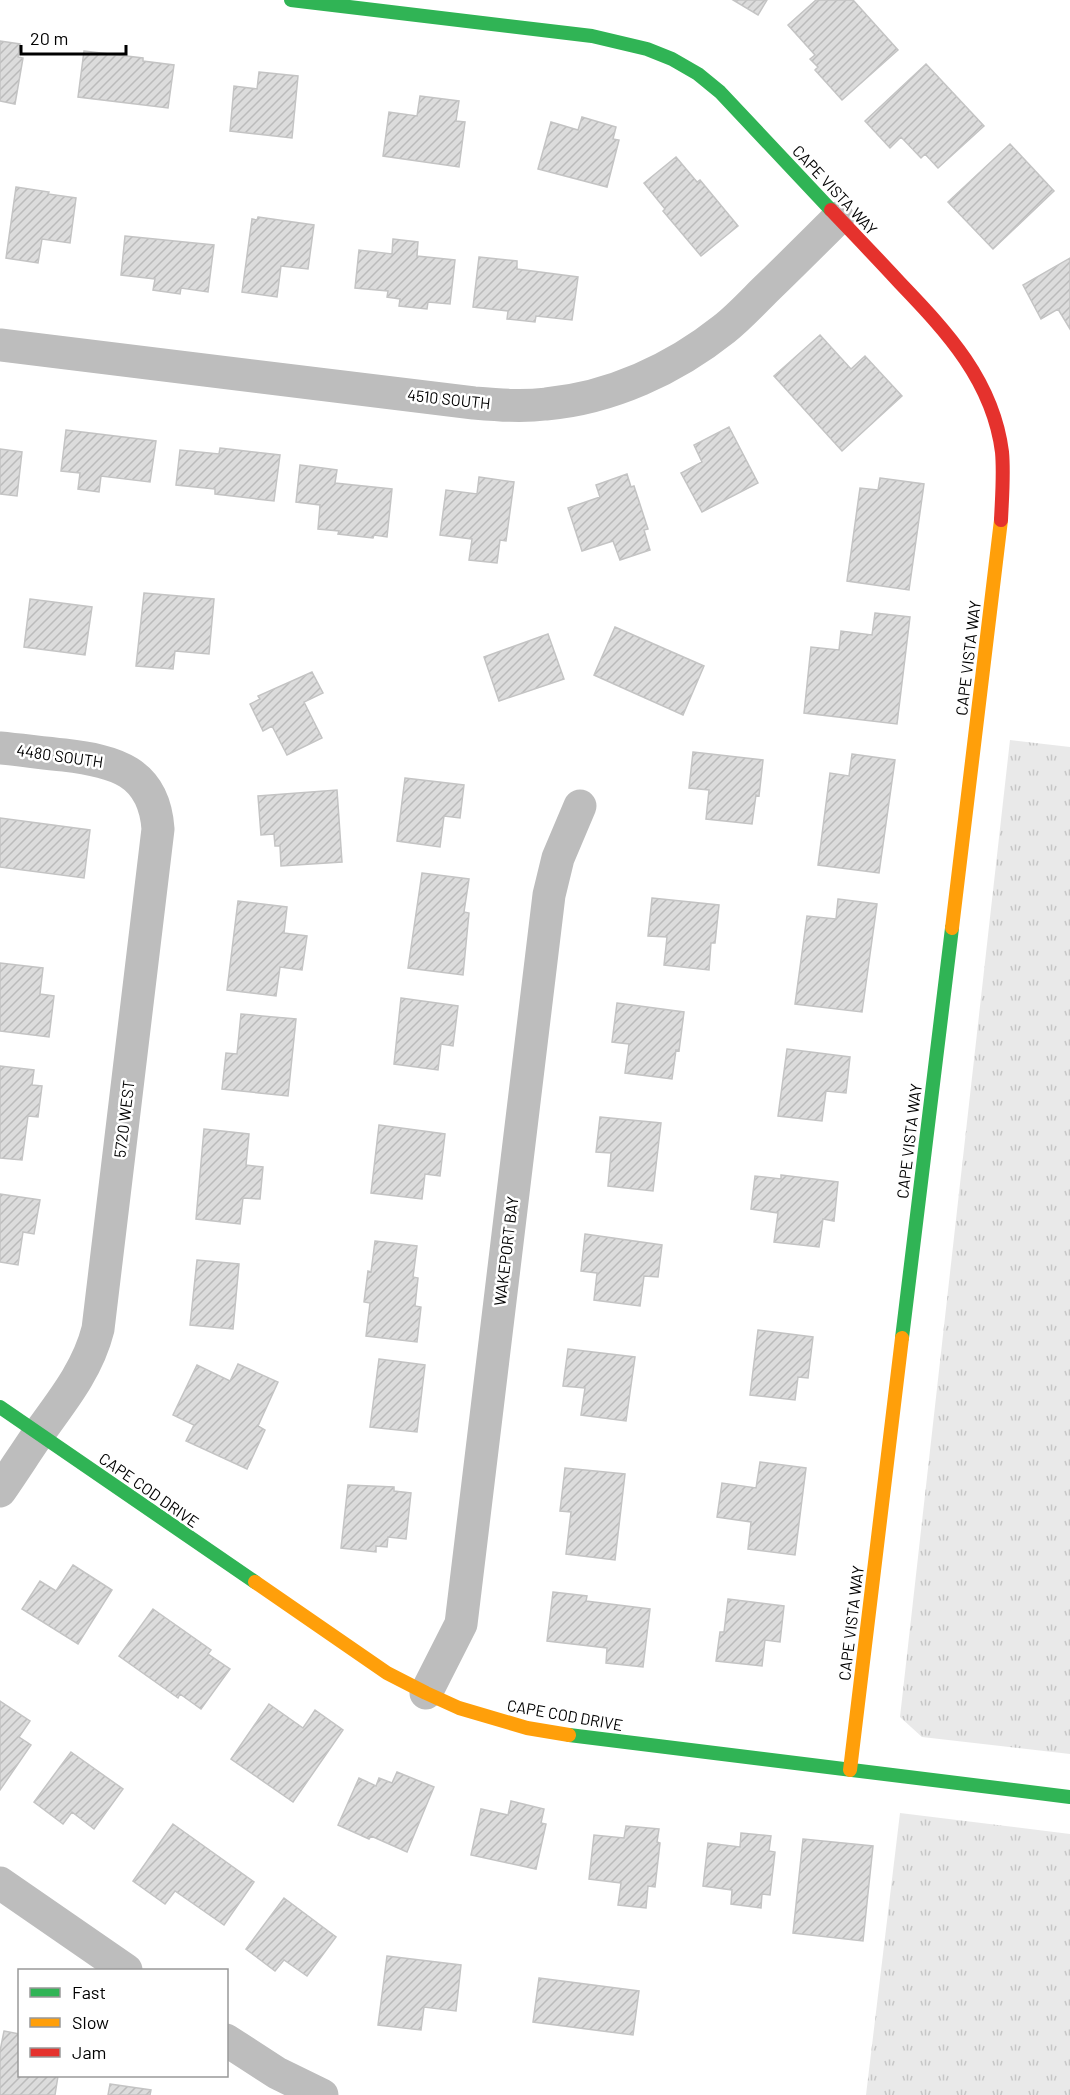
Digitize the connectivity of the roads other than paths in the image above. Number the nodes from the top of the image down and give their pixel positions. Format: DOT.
graph roads {
  1 [pos="291,0"];
  2 [pos="838,218"];
  3 [pos="0,345"];
  4 [pos="0,748"];
  5 [pos="147,789"];
  6 [pos="580,806"];
  7 [pos="0,1407"];
  8 [pos="39,1434"];
  9 [pos="0,1491"];
  10 [pos="426,1694"];
  11 [pos="850,1770"];
  12 [pos="1070,1797"];
  13 [pos="0,1883"];
  14 [pos="123,1969"];
  15 [pos="228,2041"];
  16 [pos="322,2095"];
  1 -- 2 [label="street, CAPE VISTA WAY"];
  2 -- 3 [label="street, 4510 SOUTH"];
  2 -- 11 [label="street, CAPE VISTA WAY"];
  4 -- 5 [label="street, 4480 SOUTH"];
  5 -- 8 [label="street, 5720 WEST"];
  6 -- 10 [label="street, WAKEPORT BAY"];
  7 -- 8 [label="street, CAPE COD DRIVE"];
  8 -- 9 [label="street, 5720 WEST"];
  8 -- 10 [label="street, CAPE COD DRIVE"];
  10 -- 11 [label="street, CAPE COD DRIVE"];
  11 -- 12 [label="street, CAPE COD DRIVE"];
  13 -- 14 [label="street"];
  15 -- 16 [label="street"];
}
